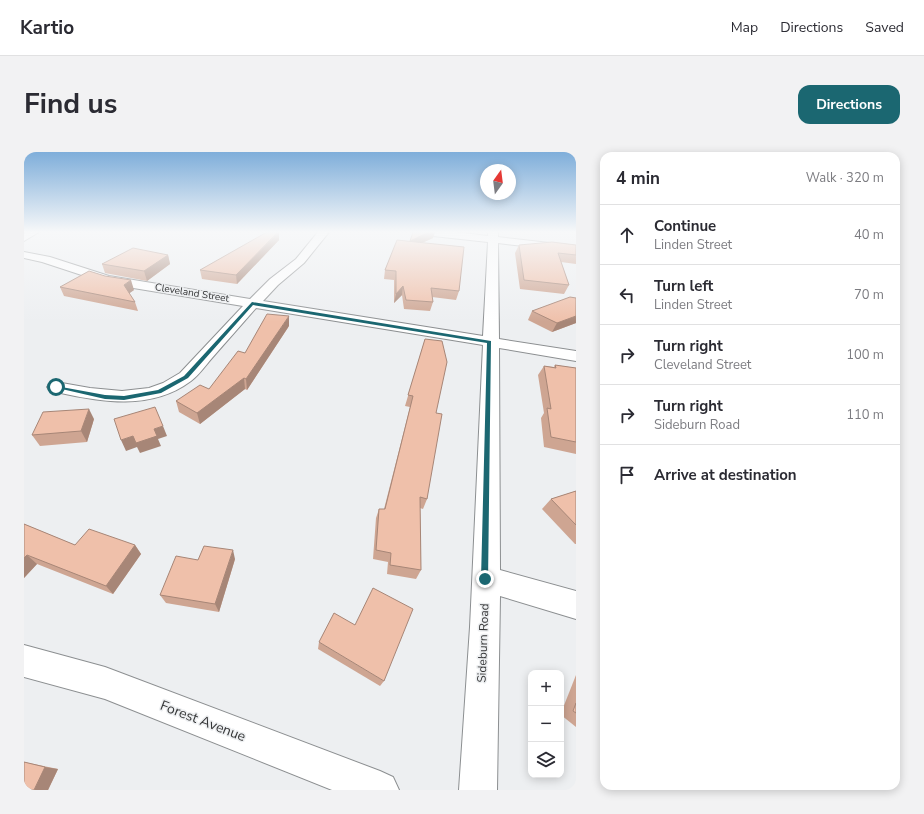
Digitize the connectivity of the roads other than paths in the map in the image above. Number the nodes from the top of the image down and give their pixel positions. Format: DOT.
graph roads {
  1 [pos="56,262"];
  2 [pos="298,262"];
  3 [pos="492,262"];
  4 [pos="252,304"];
  5 [pos="490,342"];
  6 [pos="576,356"];
  7 [pos="56,387"];
  8 [pos="485,579"];
  9 [pos="576,605"];
  10 [pos="24,660"];
  11 [pos="380,790"];
  12 [pos="478,790"];
  1 -- 4 [label="street, Cleveland Street"];
  2 -- 4 [label="street"];
  3 -- 5 [label="street, Sideburn Road"];
  4 -- 5 [label="street, Cleveland Street"];
  4 -- 7 [label="street"];
  5 -- 6 [label="street, Cleveland Street"];
  5 -- 8 [label="street, Sideburn Road"];
  8 -- 9 [label="street"];
  8 -- 12 [label="street, Sideburn Road"];
  10 -- 11 [label="street, Forest Avenue"];
}
